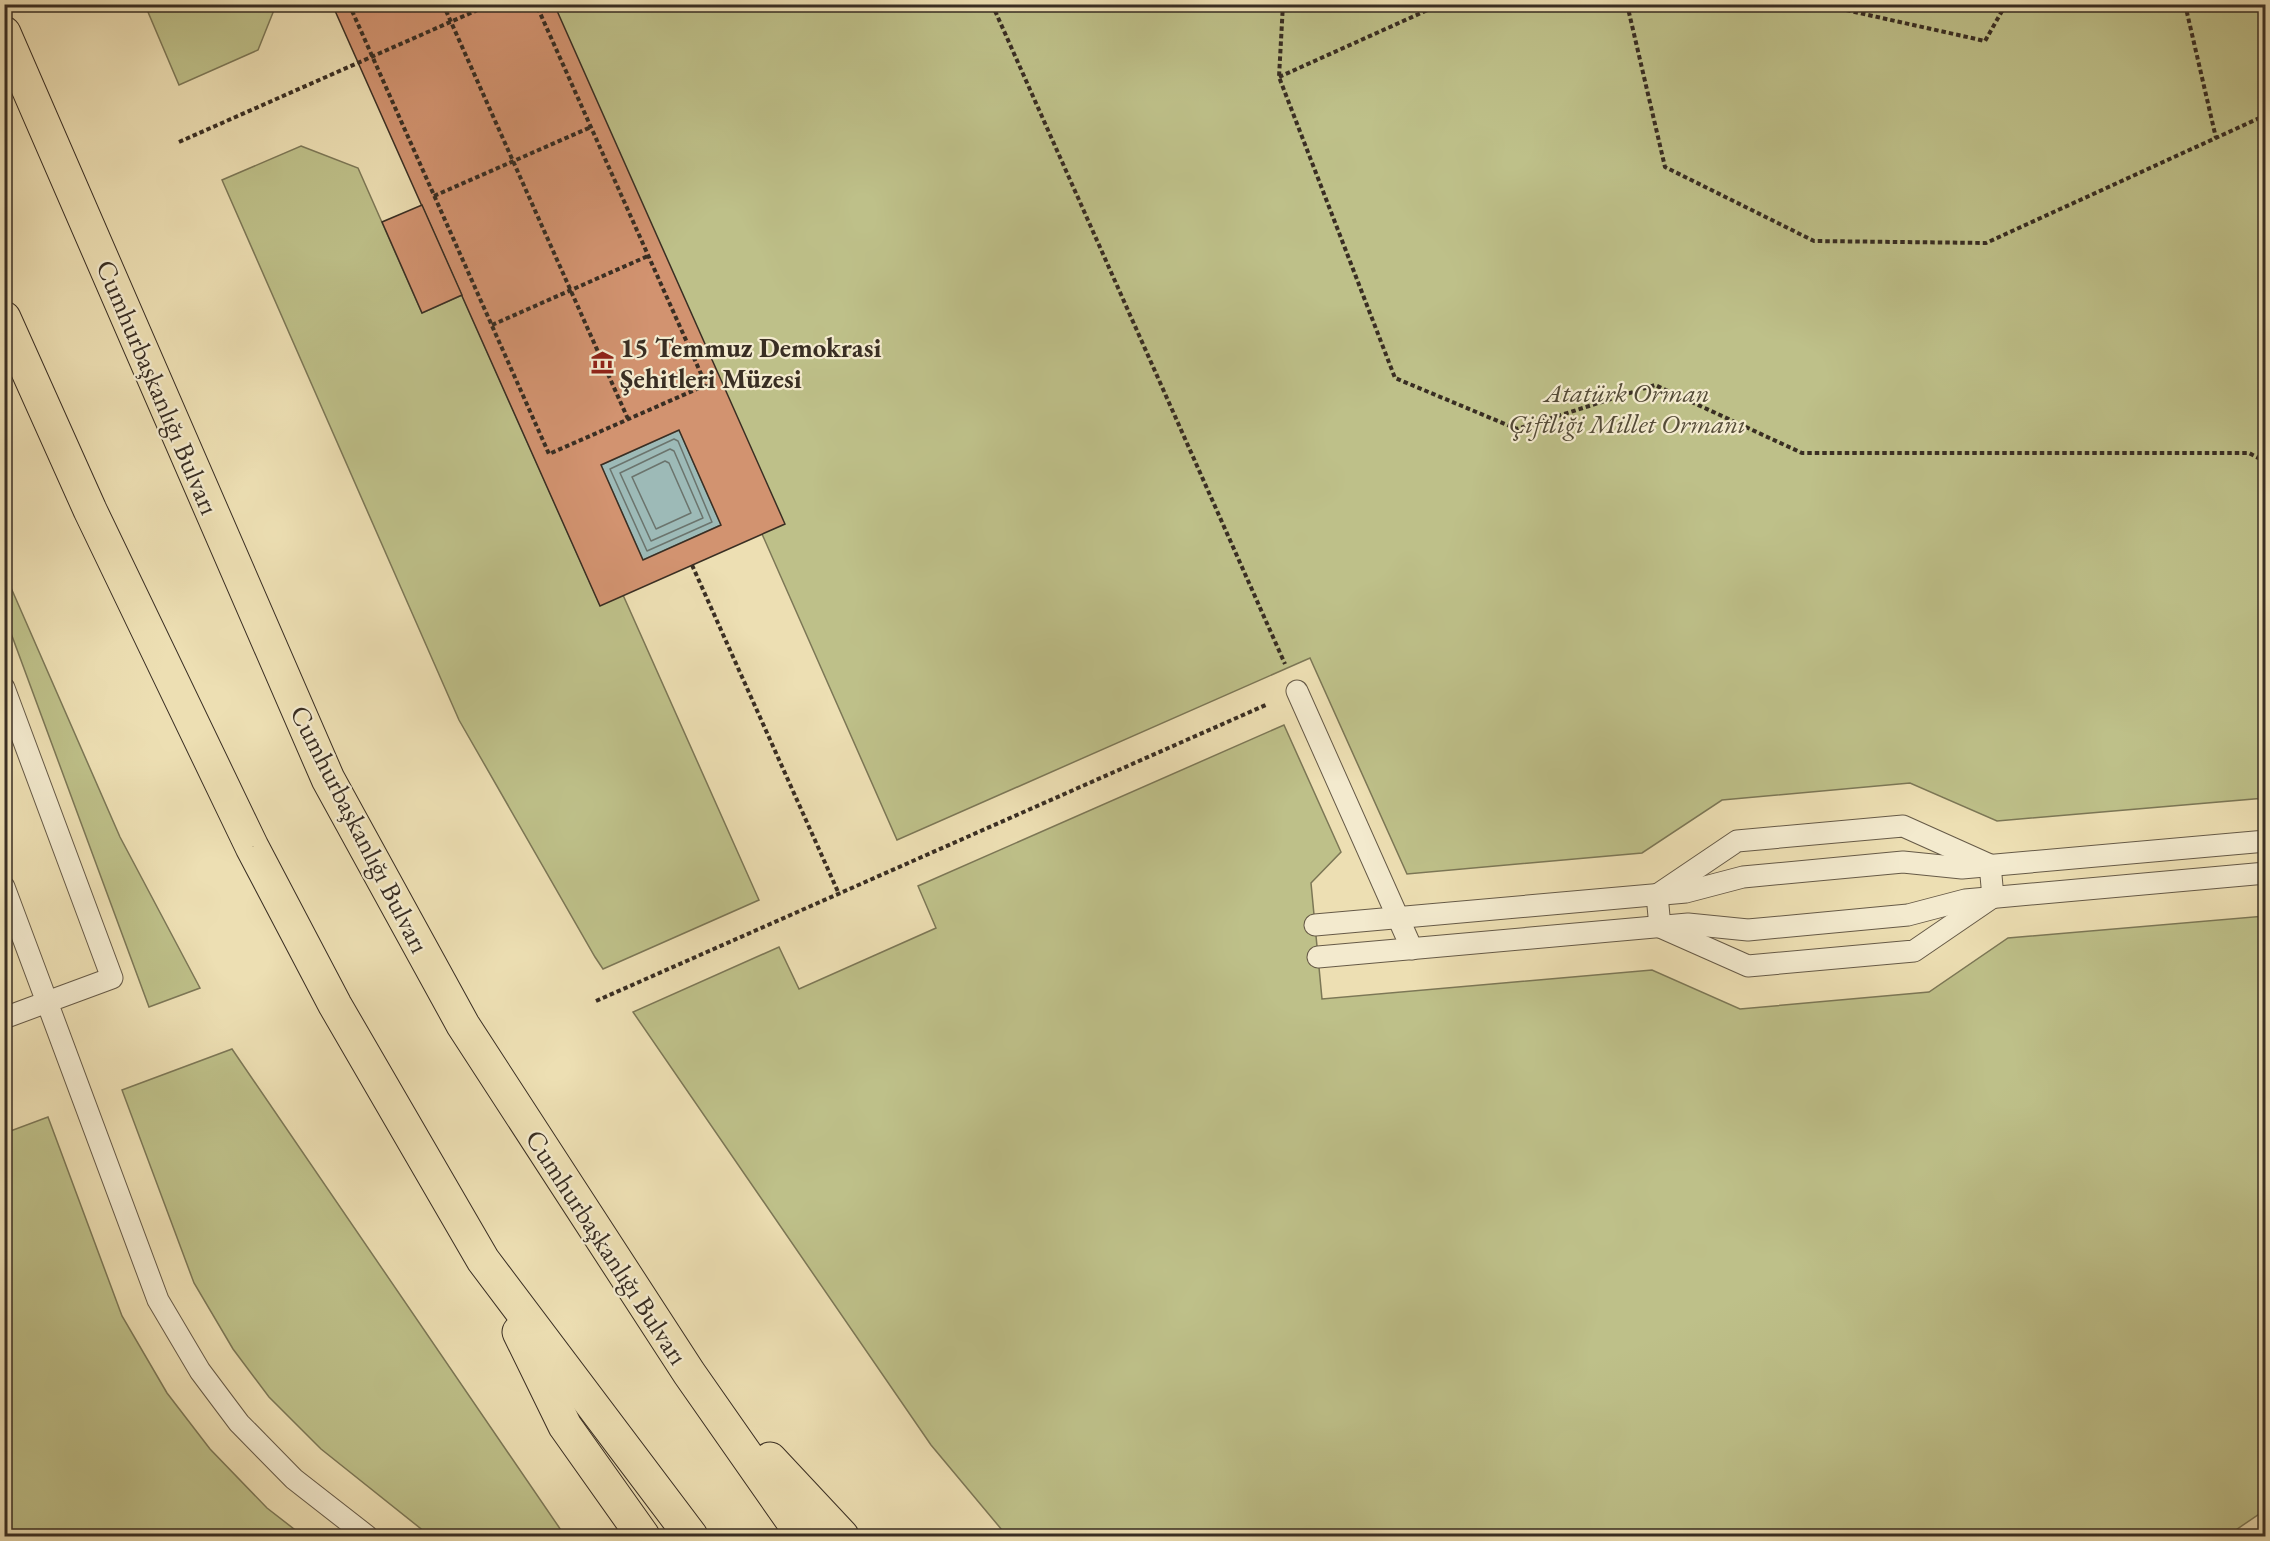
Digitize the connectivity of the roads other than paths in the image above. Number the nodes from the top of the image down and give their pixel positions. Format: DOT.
graph roads {
  1 [pos="4,33"];
  2 [pos="4,318"];
  3 [pos="4,688"];
  4 [pos="1297,692"];
  5 [pos="2265,841"];
  6 [pos="1990,865"];
  7 [pos="2265,873"];
  8 [pos="4,887"];
  9 [pos="1657,895"];
  10 [pos="1993,897"];
  11 [pos="1398,917"];
  12 [pos="1315,925"];
  13 [pos="1660,927"];
  14 [pos="1412,949"];
  15 [pos="1318,957"];
  16 [pos="47,1002"];
  17 [pos="4,1018"];
  18 [pos="483,1260"];
  19 [pos="689,1373"];
  20 [pos="367,1536"];
  21 [pos="643,1536"];
  22 [pos="691,1536"];
  23 [pos="803,1536"];
  24 [pos="842,1536"];
  1 -- 19 [label="main road, Cumhurbaşkanlığı Bulvarı"];
  2 -- 18 [label="main road"];
  3 -- 16 [label="lane"];
  4 -- 11 [label="lane"];
  5 -- 6 [label="lane"];
  6 -- 9 [label="lane"];
  6 -- 9 [label="lane"];
  6 -- 10 [label="lane"];
  7 -- 10 [label="lane"];
  8 -- 16 [label="lane"];
  9 -- 11 [label="lane"];
  9 -- 13 [label="lane"];
  10 -- 13 [label="lane"];
  10 -- 13 [label="lane"];
  11 -- 12 [label="lane"];
  11 -- 14 [label="lane"];
  13 -- 14 [label="lane"];
  14 -- 15 [label="lane"];
  16 -- 17 [label="lane"];
  16 -- 20 [label="lane"];
  18 -- 21 [label="main road"];
  18 -- 22 [label="main road"];
  19 -- 23 [label="main road, Cumhurbaşkanlığı Bulvarı"];
  19 -- 24 [label="main road"];
}
